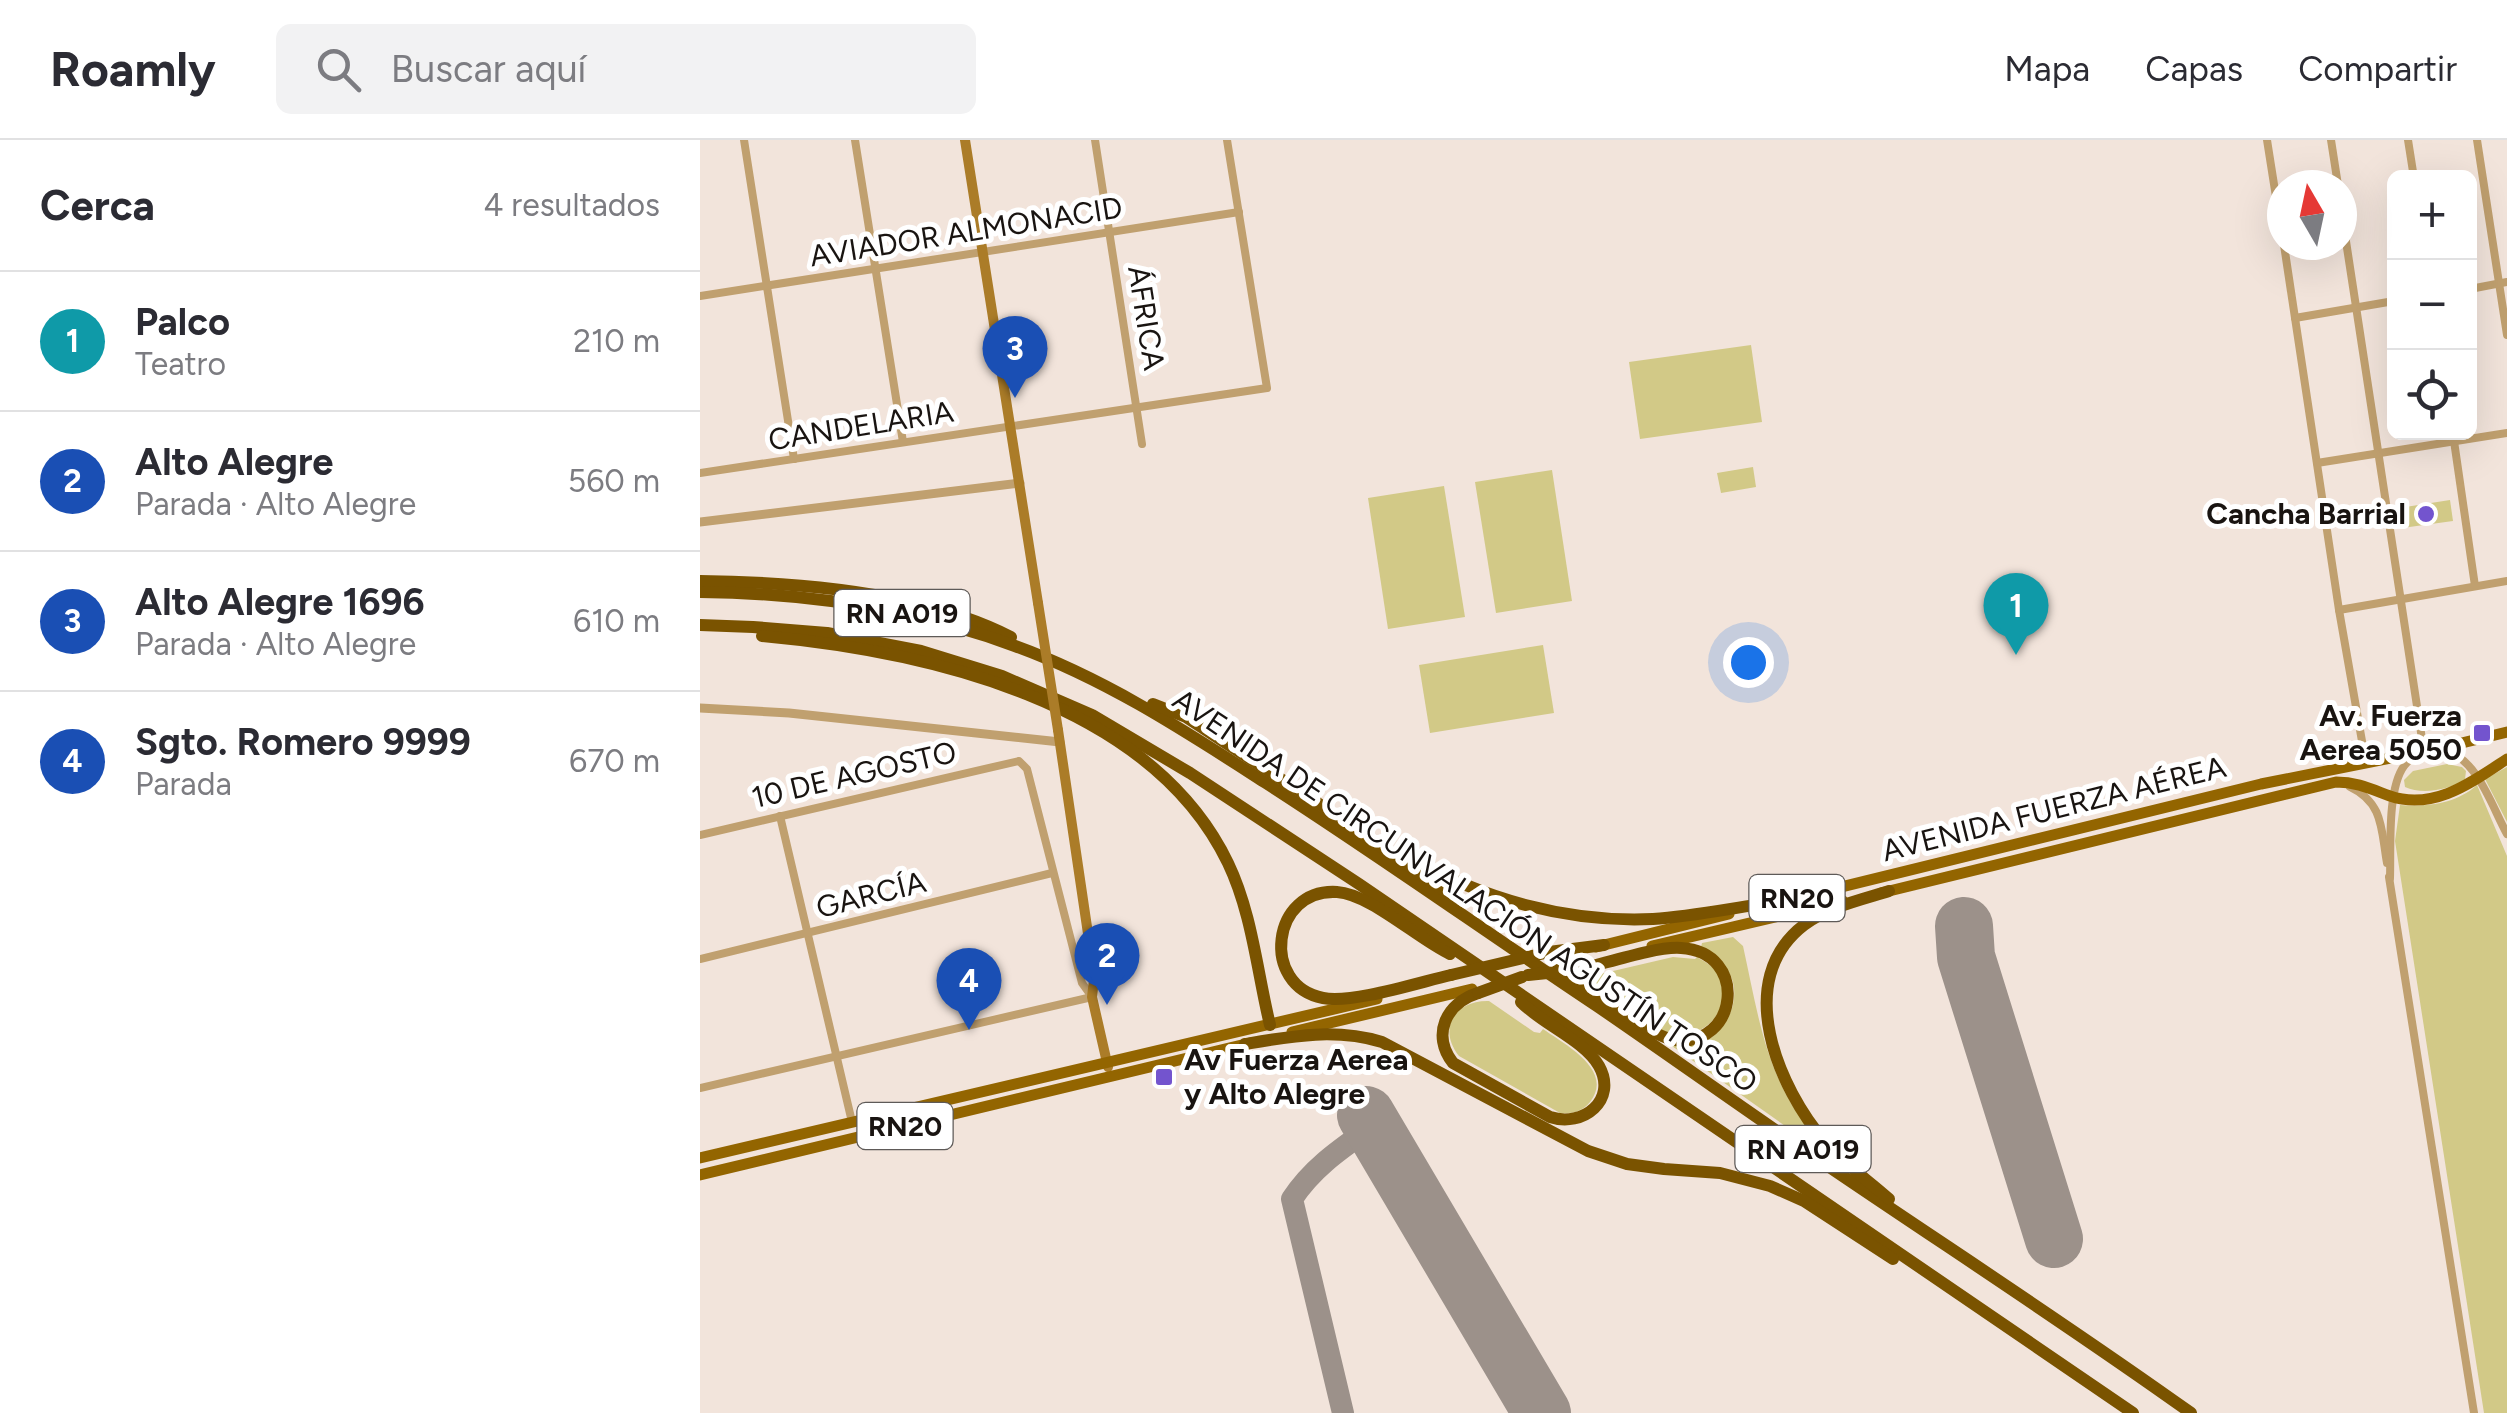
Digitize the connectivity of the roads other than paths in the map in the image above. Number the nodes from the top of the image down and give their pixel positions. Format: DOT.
graph roads {
  1 [pos="744,140"];
  2 [pos="855,140"];
  3 [pos="966,140"];
  4 [pos="1095,140"];
  5 [pos="1227,140"];
  6 [pos="2267,140"];
  7 [pos="2331,140"];
  8 [pos="2408,140"];
  9 [pos="2477,140"];
  10 [pos="2272,170"];
  11 [pos="2336,170"];
  12 [pos="2413,170"];
  13 [pos="2484,190"];
  14 [pos="2477,192"];
  15 [pos="1239,212"];
  16 [pos="1110,232"];
  17 [pos="983,251"];
  18 [pos="2286,260"];
  19 [pos="2348,260"];
  20 [pos="876,268"];
  21 [pos="2503,283"];
  22 [pos="767,286"];
  23 [pos="2477,288"];
  24 [pos="700,296"];
  25 [pos="2387,302"];
  26 [pos="2355,308"];
  27 [pos="2295,318"];
  28 [pos="2507,335"];
  29 [pos="1137,407"];
  30 [pos="1010,426"];
  31 [pos="2507,433"];
  32 [pos="2454,441"];
  33 [pos="903,442"];
  34 [pos="1142,444"];
  35 [pos="2378,454"];
  36 [pos="794,459"];
  37 [pos="2317,464"];
  38 [pos="700,473"];
  39 [pos="1020,483"];
  40 [pos="700,522"];
  41 [pos="700,581"];
  42 [pos="2507,581"];
  43 [pos="2475,586"];
  44 [pos="700,592"];
  45 [pos="2400,600"];
  46 [pos="2339,610"];
  47 [pos="700,625"];
  48 [pos="700,634"];
  49 [pos="1066,666"];
  50 [pos="1094,680"];
  51 [pos="700,708"];
  52 [pos="2507,732"];
  53 [pos="1059,736"];
  54 [pos="2441,748"];
  55 [pos="2424,752"];
  56 [pos="2507,758"];
  57 [pos="2366,764"];
  58 [pos="2478,779"];
  59 [pos="2336,782"];
  60 [pos="2394,798"];
  61 [pos="1316,802"];
  62 [pos="780,816"];
  63 [pos="2507,834"];
  64 [pos="700,835"];
  65 [pos="2052,835"];
  66 [pos="2056,851"];
  67 [pos="1052,873"];
  68 [pos="2390,878"];
  69 [pos="1889,891"];
  70 [pos="1784,901"];
  71 [pos="808,934"];
  72 [pos="1604,945"];
  73 [pos="700,959"];
  74 [pos="1574,968"];
  75 [pos="1455,977"];
  76 [pos="1496,977"];
  77 [pos="1475,991"];
  78 [pos="1092,997"];
  79 [pos="1270,1025"];
  80 [pos="1245,1044"];
  81 [pos="837,1056"];
  82 [pos="1107,1062"];
  83 [pos="1110,1077"];
  84 [pos="700,1088"];
  85 [pos="852,1122"];
  86 [pos="700,1158"];
  87 [pos="700,1174"];
  88 [pos="1928,1234"];
  89 [pos="1956,1293"];
  90 [pos="2133,1413"];
  91 [pos="2191,1413"];
  92 [pos="2474,1413"];
  1 -- 22 [label="street"];
  2 -- 20 [label="street"];
  3 -- 17 [label="main road"];
  4 -- 16 [label="street, ÁFRICA"];
  5 -- 15 [label="street"];
  6 -- 10 [label="street"];
  7 -- 11 [label="street"];
  8 -- 12 [label="street"];
  9 -- 13 [label="street"];
  13 -- 14 [label="street"];
  13 -- 21 [label="street"];
  15 -- 16 [label="street, AVIADOR ALMONACID"];
  15 -- 29 [label="street, CANDELARIA"];
  16 -- 17 [label="street, AVIADOR ALMONACID"];
  16 -- 29 [label="street, ÁFRICA"];
  17 -- 20 [label="street, AVIADOR ALMONACID"];
  17 -- 30 [label="main road"];
  18 -- 27 [label="street"];
  19 -- 26 [label="street"];
  20 -- 22 [label="street, AVIADOR ALMONACID"];
  20 -- 33 [label="street"];
  21 -- 23 [label="street"];
  21 -- 28 [label="street"];
  22 -- 24 [label="street, AVIADOR ALMONACID"];
  22 -- 36 [label="street"];
  25 -- 26 [label="street"];
  26 -- 27 [label="street"];
  26 -- 35 [label="street"];
  27 -- 37 [label="street"];
  29 -- 30 [label="street, CANDELARIA"];
  29 -- 34 [label="street, ÁFRICA"];
  30 -- 33 [label="street, CANDELARIA"];
  30 -- 39 [label="main road"];
  31 -- 32 [label="street"];
  32 -- 35 [label="street"];
  32 -- 43 [label="street"];
  33 -- 36 [label="street, CANDELARIA"];
  35 -- 37 [label="street"];
  35 -- 45 [label="street"];
  36 -- 38 [label="street, CANDELARIA"];
  37 -- 46 [label="street"];
  39 -- 40 [label="street"];
  39 -- 53 [label="main road, bridge"];
  41 -- 49 [label="highway"];
  42 -- 43 [label="street"];
  43 -- 45 [label="street"];
  44 -- 49 [label="highway, AVENIDA DE CIRCUNVALACIÓN AGUSTÍN TOSCO / RN A019"];
  45 -- 46 [label="street"];
  45 -- 55 [label="street"];
  46 -- 57 [label="street"];
  47 -- 76 [label="highway, AVENIDA DE CIRCUNVALACIÓN AGUSTÍN TOSCO / RN A019"];
  48 -- 79 [label="highway"];
  49 -- 50 [label="highway, AVENIDA DE CIRCUNVALACIÓN AGUSTÍN TOSCO / RN A019"];
  50 -- 61 [label="highway"];
  50 -- 88 [label="highway, AVENIDA DE CIRCUNVALACIÓN AGUSTÍN TOSCO / RN A019"];
  51 -- 53 [label="street"];
  52 -- 54 [label="main road, AVENIDA FUERZA AÉREA / RN20"];
  53 -- 78 [label="main road"];
  54 -- 55 [label="main road, AVENIDA FUERZA AÉREA / RN20"];
  54 -- 58 [label="street"];
  55 -- 57 [label="main road, AVENIDA FUERZA AÉREA / RN20"];
  55 -- 60 [label="street"];
  56 -- 58 [label="main road, AVENIDA FUERZA AÉREA / RN20"];
  57 -- 65 [label="main road, AVENIDA FUERZA AÉREA / RN20"];
  58 -- 60 [label="main road, AVENIDA FUERZA AÉREA / RN20"];
  58 -- 63 [label="street"];
  59 -- 60 [label="main road, AVENIDA FUERZA AÉREA / RN20"];
  59 -- 66 [label="main road, AVENIDA FUERZA AÉREA / RN20"];
  59 -- 68 [label="street"];
  60 -- 68 [label="street"];
  61 -- 70 [label="highway"];
  61 -- 74 [label="highway"];
  62 -- 64 [label="street, 10 DE AGOSTO"];
  62 -- 67 [label="street, 10 DE AGOSTO"];
  62 -- 71 [label="street"];
  65 -- 66 [label="main road"];
  65 -- 70 [label="main road, AVENIDA FUERZA AÉREA / RN20"];
  66 -- 69 [label="main road, AVENIDA FUERZA AÉREA / RN20"];
  67 -- 71 [label="street, GARCÍA"];
  67 -- 78 [label="street"];
  68 -- 92 [label="street"];
  69 -- 74 [label="main road, AVENIDA FUERZA AÉREA / RN20"];
  69 -- 88 [label="highway"];
  70 -- 72 [label="main road, AVENIDA FUERZA AÉREA / RN20"];
  71 -- 73 [label="street, GARCÍA"];
  71 -- 81 [label="street"];
  72 -- 75 [label="highway, bridge"];
  74 -- 77 [label="highway, bridge"];
  75 -- 76 [label="highway"];
  75 -- 79 [label="main road, RN20"];
  76 -- 77 [label="highway"];
  76 -- 89 [label="highway, AVENIDA DE CIRCUNVALACIÓN AGUSTÍN TOSCO / RN A019"];
  77 -- 80 [label="main road, RN20"];
  78 -- 81 [label="street"];
  78 -- 82 [label="main road"];
  79 -- 82 [label="main road, RN20"];
  80 -- 83 [label="main road, RN20"];
  80 -- 89 [label="highway"];
  81 -- 84 [label="street"];
  81 -- 85 [label="street"];
  82 -- 83 [label="main road"];
  82 -- 85 [label="main road, RN20"];
  83 -- 87 [label="main road, RN20"];
  85 -- 86 [label="main road, RN20"];
  88 -- 91 [label="highway, AVENIDA DE CIRCUNVALACIÓN AGUSTÍN TOSCO / RN A019"];
  89 -- 90 [label="highway, AVENIDA DE CIRCUNVALACIÓN AGUSTÍN TOSCO / RN A019"];
}
